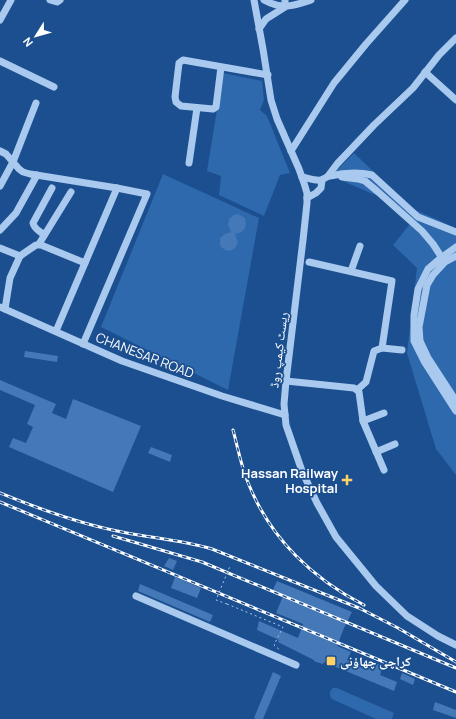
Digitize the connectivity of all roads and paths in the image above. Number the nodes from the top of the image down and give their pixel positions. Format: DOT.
graph roads {
  1 [pos="11,0"];
  2 [pos="50,0"];
  3 [pos="60,0"];
  4 [pos="254,0"];
  5 [pos="264,0"];
  6 [pos="311,0"];
  7 [pos="405,0"];
  8 [pos="285,3"];
  9 [pos="0,20"];
  10 [pos="259,28"];
  11 [pos="456,38"];
  12 [pos="0,61"];
  13 [pos="222,67"];
  14 [pos="425,72"];
  15 [pos="268,75"];
  16 [pos="54,87"];
  17 [pos="456,100"];
  18 [pos="36,103"];
  19 [pos="197,108"];
  20 [pos="0,151"];
  21 [pos="291,151"];
  22 [pos="13,162"];
  23 [pos="189,163"];
  24 [pos="37,175"];
  25 [pos="302,177"];
  26 [pos="325,178"];
  27 [pos="0,186"];
  28 [pos="52,188"];
  29 [pos="117,188"];
  30 [pos="71,192"];
  31 [pos="307,198"];
  32 [pos="0,230"];
  33 [pos="456,232"];
  34 [pos="44,235"];
  35 [pos="39,244"];
  36 [pos="360,246"];
  37 [pos="456,247"];
  38 [pos="0,248"];
  39 [pos="20,256"];
  40 [pos="456,256"];
  41 [pos="443,259"];
  42 [pos="309,262"];
  43 [pos="85,263"];
  44 [pos="351,272"];
  45 [pos="3,308"];
  46 [pos="56,331"];
  47 [pos="83,344"];
  48 [pos="382,348"];
  49 [pos="402,350"];
  50 [pos="286,381"];
  51 [pos="357,390"];
  52 [pos="456,401"];
  53 [pos="456,411"];
  54 [pos="384,413"];
  55 [pos="285,415"];
  56 [pos="363,421"];
  57 [pos="395,444"];
  58 [pos="376,452"];
  59 [pos="384,470"];
  60 [pos="230,566"];
  61 [pos="136,596"];
  62 [pos="456,645"];
  63 [pos="285,655"];
  64 [pos="296,665"];
  1 -- 9 [label="street"];
  2 -- 3 [label="street"];
  4 -- 10 [label="street, ریسٹ کیمپ روڈ"];
  5 -- 8 [label="street"];
  6 -- 8 [label="street"];
  7 -- 21 [label="street"];
  8 -- 10 [label="street"];
  10 -- 15 [label="street, ریسٹ کیمپ روڈ"];
  11 -- 14 [label="street"];
  12 -- 16 [label="street"];
  13 -- 15 [label="street"];
  13 -- 19 [label="street"];
  13 -- 19 [label="street"];
  14 -- 17 [label="street"];
  14 -- 26 [label="street"];
  15 -- 21 [label="street, ریسٹ کیمپ روڈ"];
  18 -- 22 [label="street"];
  19 -- 23 [label="street"];
  20 -- 22 [label="street"];
  21 -- 25 [label="street, ریسٹ کیمپ روڈ"];
  22 -- 24 [label="street"];
  22 -- 27 [label="street"];
  24 -- 29 [label="street"];
  24 -- 32 [label="street"];
  25 -- 26 [label="street"];
  25 -- 31 [label="street, ریسٹ کیمپ روڈ"];
  26 -- 31 [label="street"];
  26 -- 33 [label="street"];
  26 -- 41 [label="street"];
  28 -- 34 [label="street"];
  29 -- 43 [label="street"];
  29 -- 47 [label="street"];
  30 -- 34 [label="street"];
  31 -- 50 [label="street, ریسٹ کیمپ روڈ"];
  34 -- 35 [label="street"];
  35 -- 39 [label="street"];
  35 -- 43 [label="street"];
  36 -- 44 [label="street"];
  37 -- 41 [label="street"];
  38 -- 39 [label="street"];
  39 -- 45 [label="street"];
  40 -- 41 [label="street"];
  41 -- 52 [label="street"];
  41 -- 53 [label="street"];
  42 -- 44 [label="street"];
  43 -- 46 [label="street"];
  44 -- 48 [label="street"];
  45 -- 46 [label="street, CHANESAR ROAD"];
  46 -- 47 [label="street, CHANESAR ROAD"];
  47 -- 55 [label="street, CHANESAR ROAD"];
  48 -- 49 [label="street"];
  48 -- 51 [label="street"];
  50 -- 51 [label="street"];
  50 -- 55 [label="street, ریسٹ کیمپ روڈ"];
  51 -- 56 [label="street"];
  54 -- 56 [label="street"];
  55 -- 62 [label="street, ریسٹ کیمپ روڈ"];
  56 -- 58 [label="street"];
  57 -- 58 [label="street"];
  58 -- 59 [label="street"];
  60 -- 63 [label="path, bridge"];
  61 -- 64 [label="street"];
}
